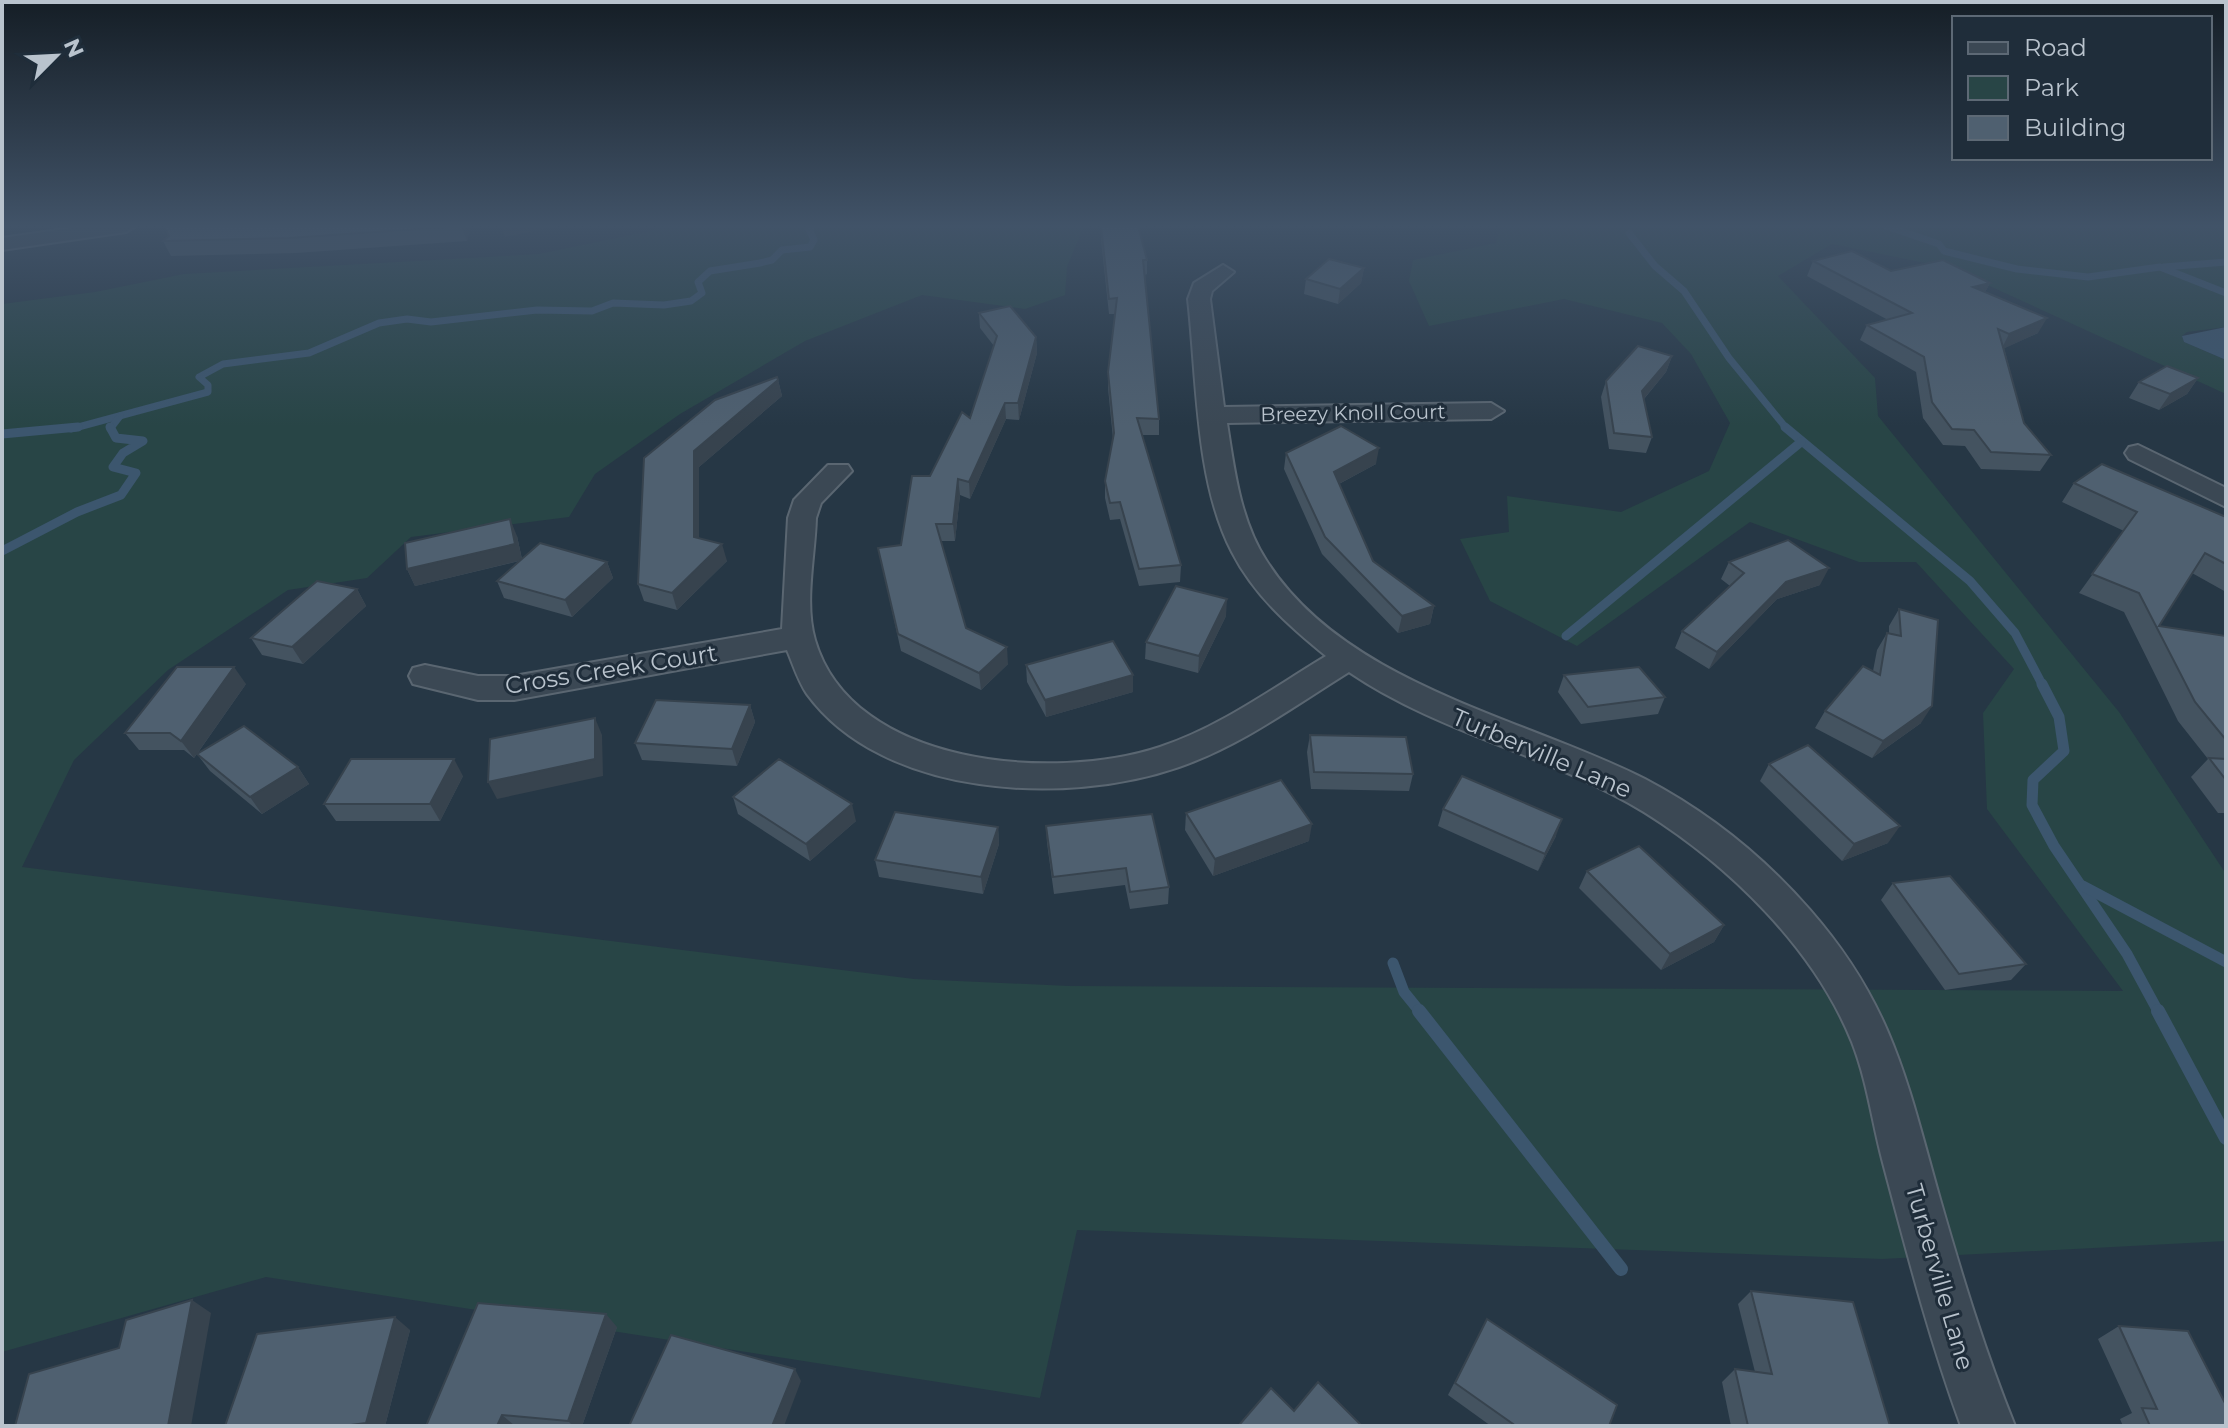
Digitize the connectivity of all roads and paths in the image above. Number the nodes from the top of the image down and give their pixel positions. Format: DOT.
graph roads {
  1 [pos="1201,293"];
  2 [pos="1491,411"];
  3 [pos="1215,415"];
  4 [pos="2138,453"];
  5 [pos="838,471"];
  6 [pos="2226,499"];
  7 [pos="798,637"];
  8 [pos="1348,658"];
  9 [pos="425,676"];
  10 [pos="1988,1426"];
  1 -- 3 [label="street, Turberville Lane"];
  2 -- 3 [label="street, Breezy Knoll Court"];
  3 -- 8 [label="street, Turberville Lane"];
  4 -- 6 [label="street"];
  5 -- 7 [label="street"];
  7 -- 8 [label="street"];
  7 -- 9 [label="street, Cross Creek Court"];
  8 -- 10 [label="street, Turberville Lane"];
}
